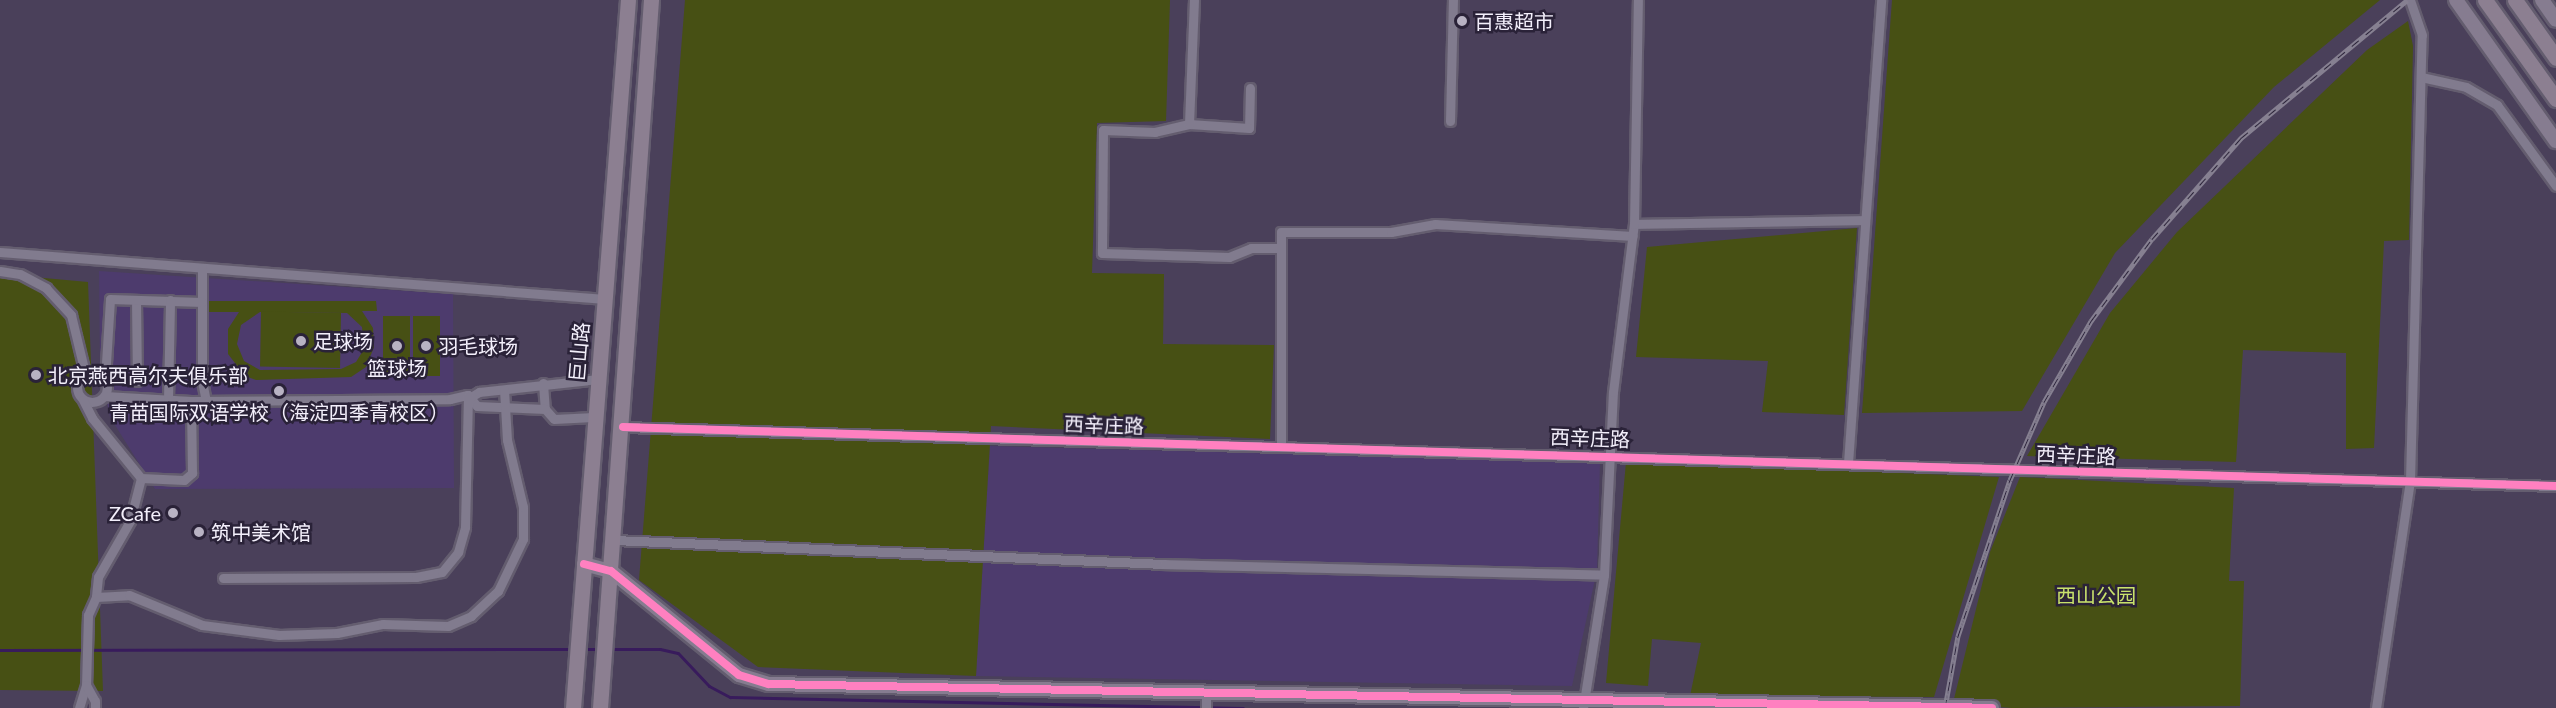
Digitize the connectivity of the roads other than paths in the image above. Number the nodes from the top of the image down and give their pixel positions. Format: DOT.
graph roads {
  1 [pos="628,0"];
  2 [pos="651,0"];
  3 [pos="1194,0"];
  4 [pos="1453,0"];
  5 [pos="1638,0"];
  6 [pos="1881,0"];
  7 [pos="2410,0"];
  8 [pos="2456,0"];
  9 [pos="2485,0"];
  10 [pos="2515,0"];
  11 [pos="2542,0"];
  12 [pos="2556,20"];
  13 [pos="2556,58"];
  14 [pos="2421,77"];
  15 [pos="1250,88"];
  16 [pos="2556,99"];
  17 [pos="1450,121"];
  18 [pos="1189,124"];
  19 [pos="2556,141"];
  20 [pos="2556,186"];
  21 [pos="1865,220"];
  22 [pos="1634,224"];
  23 [pos="1633,236"];
  24 [pos="1280,248"];
  25 [pos="0,252"];
  26 [pos="202,268"];
  27 [pos="0,270"];
  28 [pos="605,299"];
  29 [pos="136,300"];
  30 [pos="171,300"];
  31 [pos="202,302"];
  32 [pos="85,373"];
  33 [pos="105,379"];
  34 [pos="598,379"];
  35 [pos="137,381"];
  36 [pos="543,383"];
  37 [pos="504,390"];
  38 [pos="468,395"];
  39 [pos="105,396"];
  40 [pos="168,399"];
  41 [pos="83,400"];
  42 [pos="191,401"];
  43 [pos="206,401"];
  44 [pos="505,407"];
  45 [pos="544,409"];
  46 [pos="594,417"];
  47 [pos="622,427"];
  48 [pos="1281,447"];
  49 [pos="1610,456"];
  50 [pos="1848,463"];
  51 [pos="141,478"];
  52 [pos="2410,481"];
  53 [pos="2556,486"];
  54 [pos="614,540"];
  55 [pos="584,564"];
  56 [pos="611,571"];
  57 [pos="1604,575"];
  58 [pos="223,578"];
  59 [pos="96,597"];
  60 [pos="86,685"];
  61 [pos="1206,702"];
  62 [pos="1583,705"];
  63 [pos="79,708"];
  64 [pos="95,708"];
  65 [pos="573,708"];
  66 [pos="600,708"];
  67 [pos="1992,708"];
  68 [pos="2376,708"];
  1 -- 28 [label="main road, 巨山路"];
  2 -- 47 [label="main road"];
  3 -- 18 [label="street"];
  4 -- 17 [label="street"];
  5 -- 22 [label="street"];
  6 -- 21 [label="street"];
  7 -- 14 [label="street"];
  8 -- 19 [label="street"];
  9 -- 16 [label="main road"];
  10 -- 13 [label="main road"];
  11 -- 12 [label="street"];
  14 -- 20 [label="street"];
  14 -- 52 [label="street"];
  15 -- 18 [label="street"];
  18 -- 24 [label="street"];
  21 -- 22 [label="street"];
  21 -- 50 [label="street"];
  22 -- 23 [label="street"];
  23 -- 24 [label="street"];
  23 -- 49 [label="street"];
  24 -- 48 [label="street"];
  25 -- 26 [label="street"];
  26 -- 28 [label="street"];
  26 -- 31 [label="street"];
  27 -- 32 [label="street"];
  28 -- 34 [label="main road, 巨山路"];
  29 -- 30 [label="street"];
  29 -- 33 [label="street"];
  29 -- 35 [label="street"];
  30 -- 31 [label="street"];
  30 -- 40 [label="street"];
  31 -- 43 [label="street"];
  32 -- 33 [label="street"];
  32 -- 41 [label="street"];
  33 -- 39 [label="street"];
  34 -- 36 [label="street"];
  34 -- 46 [label="main road, 巨山路"];
  36 -- 37 [label="street"];
  36 -- 45 [label="street"];
  37 -- 38 [label="street"];
  37 -- 44 [label="street"];
  38 -- 43 [label="street"];
  38 -- 44 [label="street"];
  38 -- 58 [label="street"];
  39 -- 40 [label="street"];
  39 -- 41 [label="street"];
  40 -- 42 [label="street"];
  41 -- 51 [label="street"];
  42 -- 43 [label="street"];
  42 -- 51 [label="street"];
  44 -- 45 [label="street"];
  44 -- 59 [label="street"];
  45 -- 46 [label="street"];
  46 -- 55 [label="main road, 巨山路"];
  47 -- 48 [label="street, 西辛庄路"];
  47 -- 54 [label="main road"];
  48 -- 49 [label="street, 西辛庄路"];
  49 -- 50 [label="street, 西辛庄路"];
  49 -- 57 [label="street"];
  50 -- 52 [label="street, 西辛庄路"];
  51 -- 59 [label="street"];
  52 -- 53 [label="street, 西辛庄路"];
  52 -- 68 [label="street"];
  54 -- 56 [label="main road"];
  54 -- 57 [label="street"];
  55 -- 56 [label="street"];
  55 -- 65 [label="main road, 巨山路"];
  56 -- 61 [label="street"];
  56 -- 66 [label="main road"];
  57 -- 62 [label="street"];
  59 -- 60 [label="street"];
  60 -- 63 [label="street"];
  60 -- 64 [label="street"];
  61 -- 62 [label="street"];
  62 -- 67 [label="street"];
}
